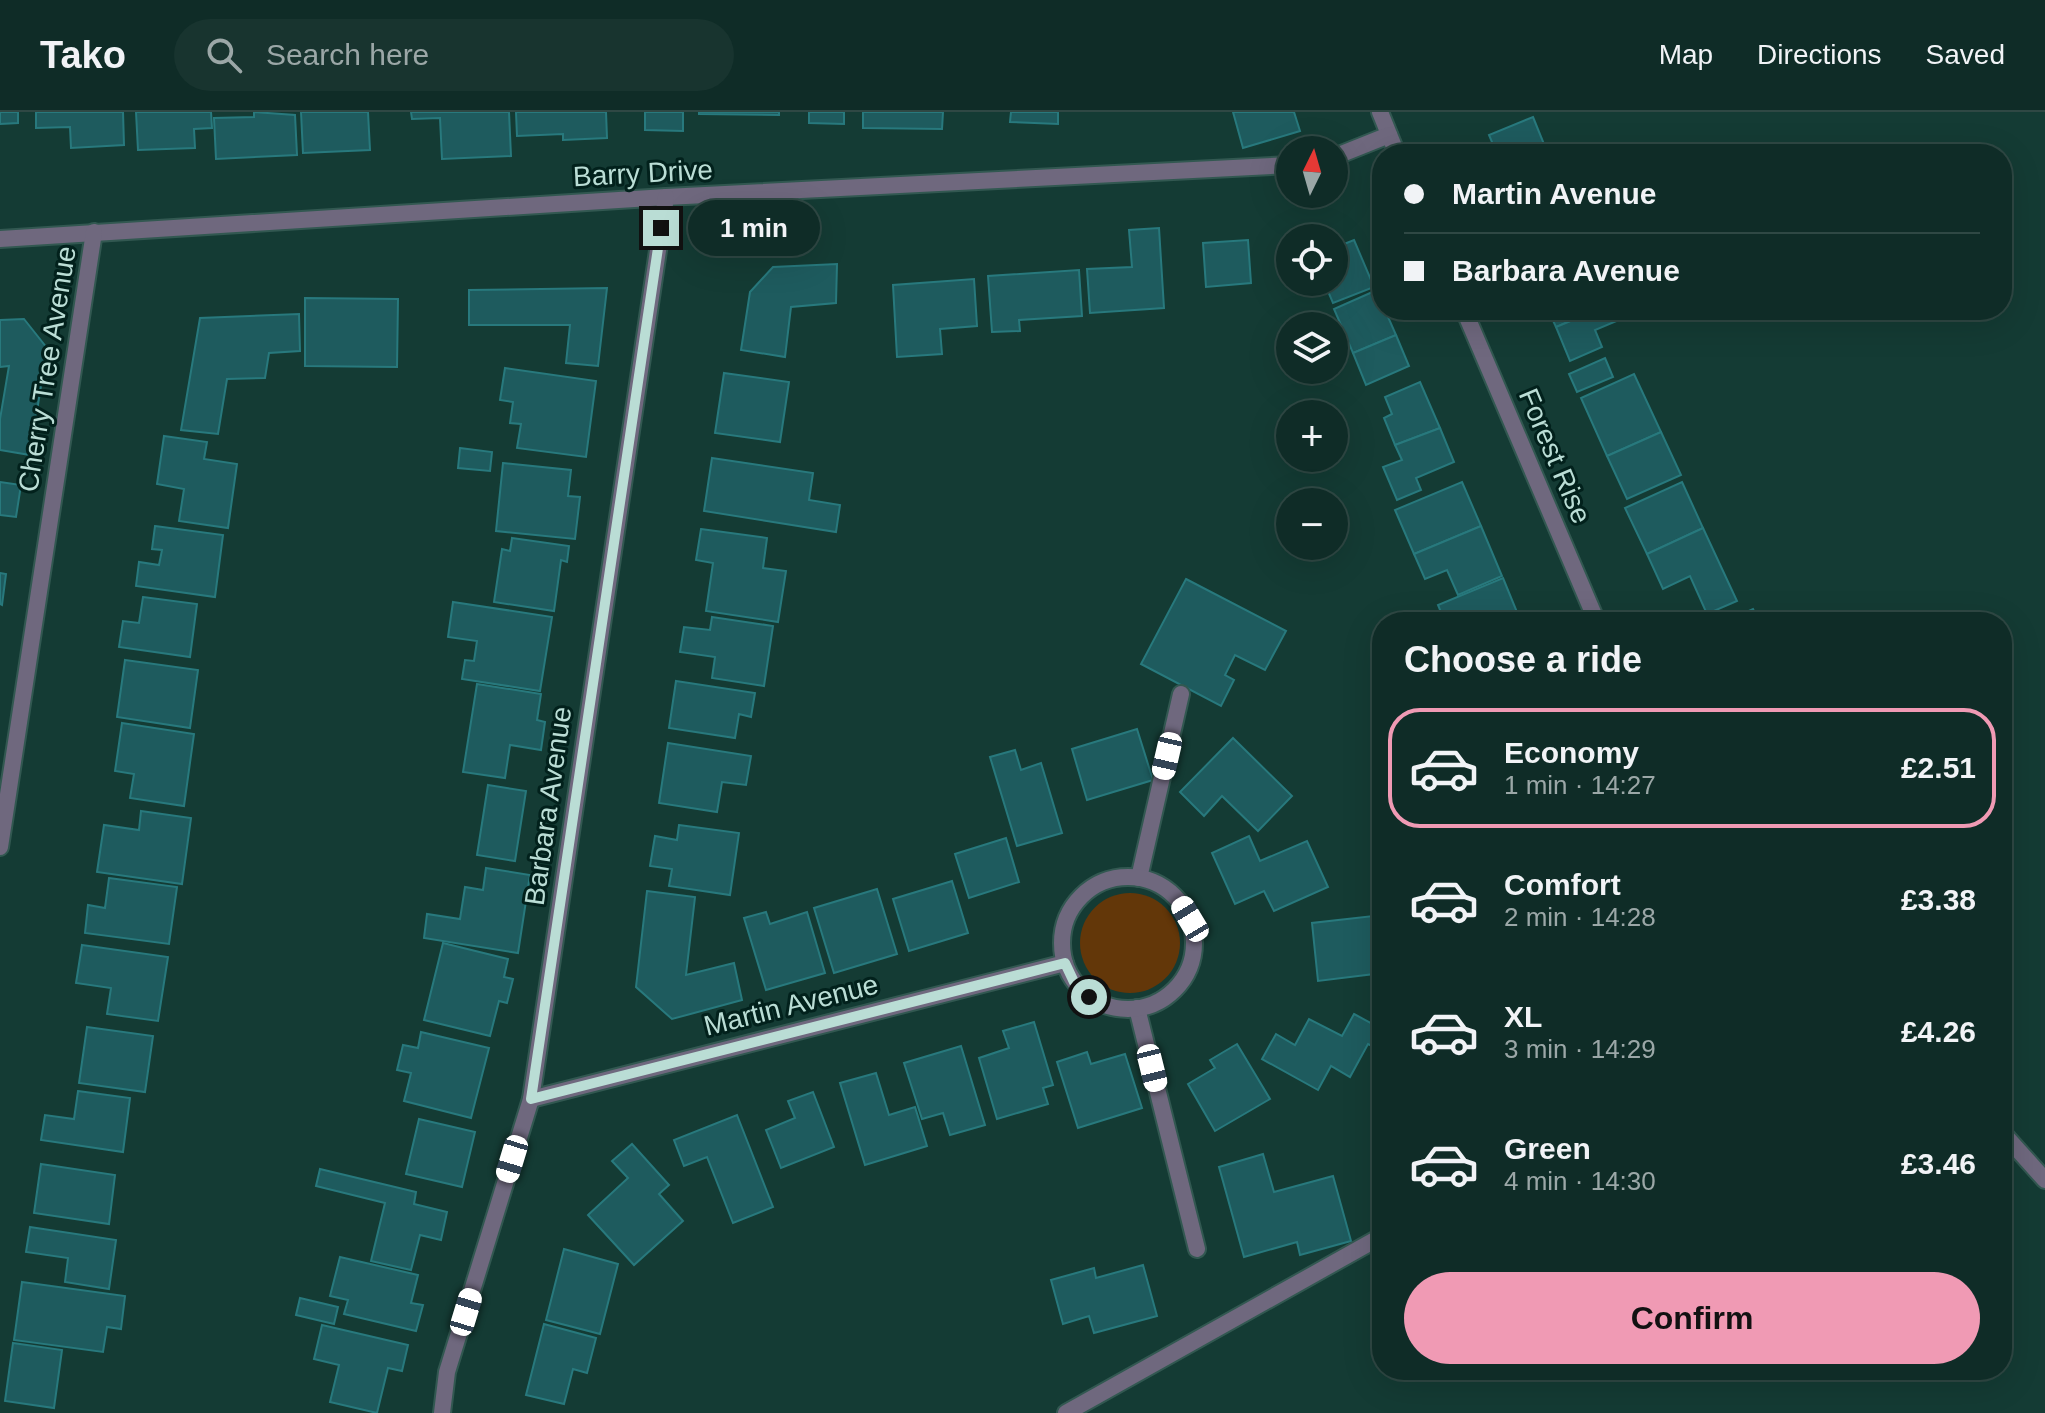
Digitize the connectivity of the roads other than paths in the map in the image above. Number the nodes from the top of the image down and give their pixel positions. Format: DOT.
graph roads {
  1 [pos="1380,112"];
  2 [pos="1389,135"];
  3 [pos="1393,144"];
  4 [pos="1348,151"];
  5 [pos="1276,166"];
  6 [pos="666,197"];
  7 [pos="94,232"];
  8 [pos="0,239"];
  9 [pos="1468,320"];
  10 [pos="1593,612"];
  11 [pos="1181,694"];
  12 [pos="0,847"];
  13 [pos="1139,878"];
  14 [pos="1065,963"];
  15 [pos="1137,1008"];
  16 [pos="531,1099"];
  17 [pos="2012,1143"];
  18 [pos="2045,1180"];
  19 [pos="1372,1242"];
  20 [pos="1197,1249"];
  21 [pos="442,1413"];
  22 [pos="1066,1413"];
  1 -- 2 [label="street"];
  2 -- 3 [label="street"];
  2 -- 4 [label="street"];
  5 -- 6 [label="street, Barry Drive"];
  6 -- 7 [label="street, Barry Drive"];
  6 -- 16 [label="street, Barbara Avenue"];
  7 -- 8 [label="street, Barry Drive"];
  7 -- 12 [label="street, Cherry Tree Avenue"];
  9 -- 10 [label="street, Forest Rise"];
  11 -- 13 [label="street"];
  13 -- 14 [label="street"];
  13 -- 15 [label="street"];
  14 -- 15 [label="street"];
  14 -- 16 [label="street, Martin Avenue"];
  15 -- 20 [label="street"];
  16 -- 21 [label="street, Barbara Avenue"];
  17 -- 18 [label="street"];
  19 -- 22 [label="street"];
}
